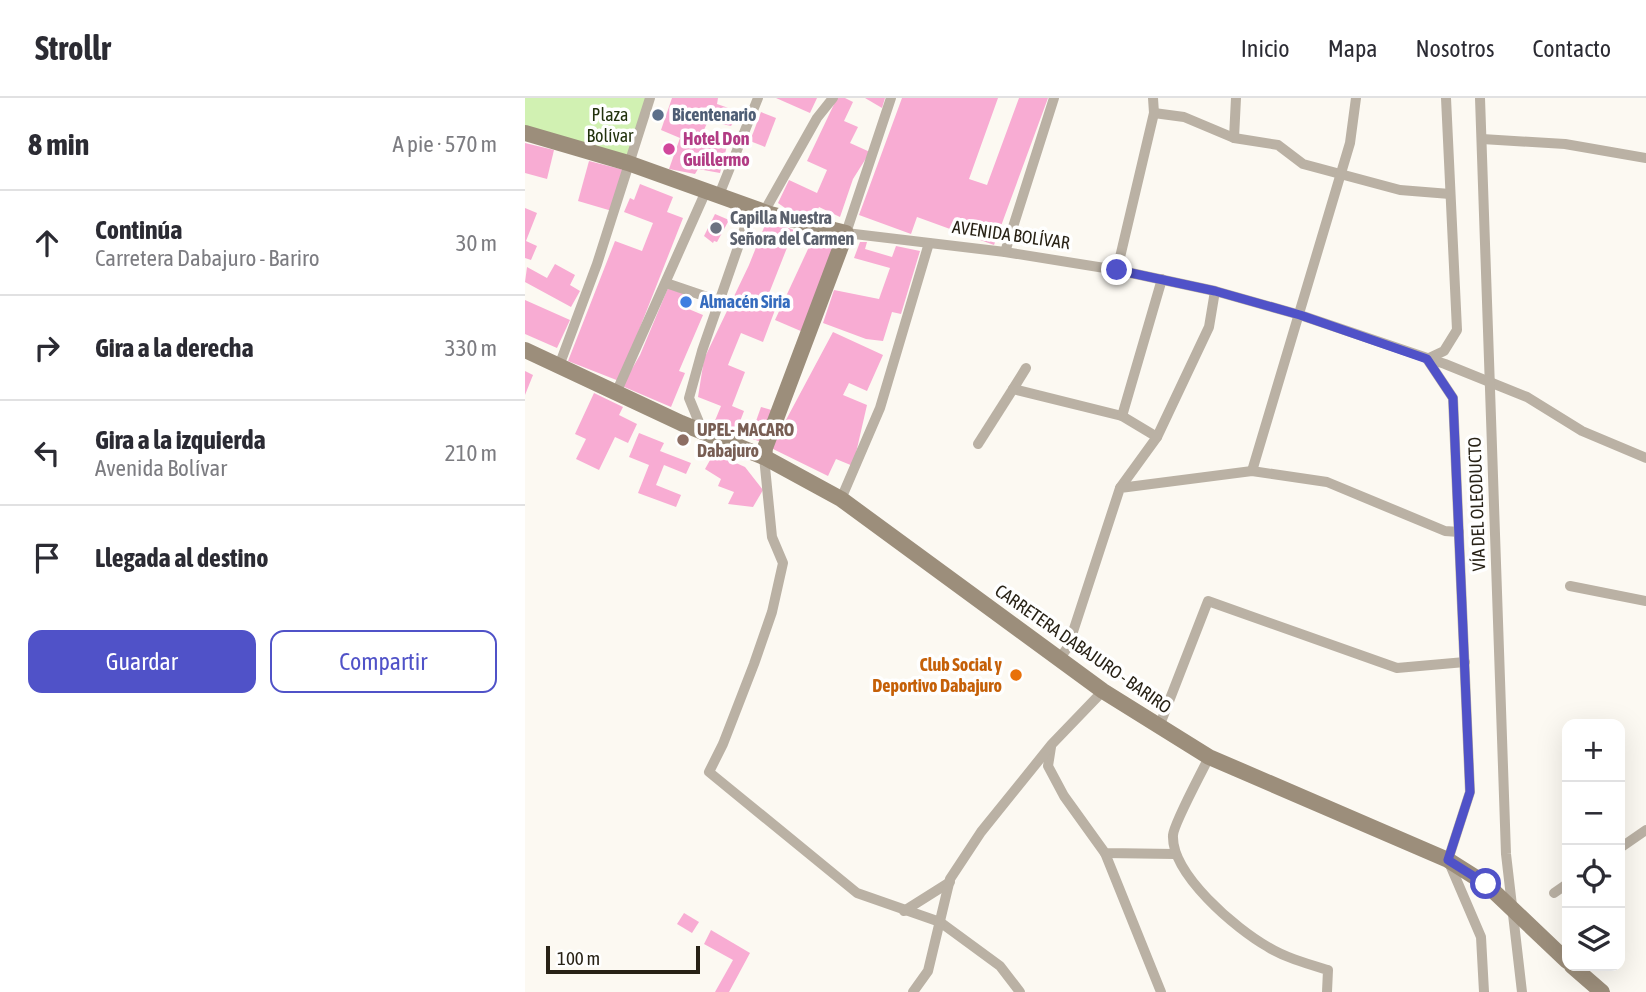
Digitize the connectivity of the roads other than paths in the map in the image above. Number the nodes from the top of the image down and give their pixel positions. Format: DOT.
graph roads {
  1 [pos="650,98"];
  2 [pos="758,98"];
  3 [pos="833,98"];
  4 [pos="891,98"];
  5 [pos="1054,98"];
  6 [pos="1153,98"];
  7 [pos="1236,98"];
  8 [pos="1356,98"];
  9 [pos="1446,98"];
  10 [pos="1480,98"];
  11 [pos="1154,113"];
  12 [pos="525,133"];
  13 [pos="1234,138"];
  14 [pos="1482,139"];
  15 [pos="1646,158"];
  16 [pos="628,163"];
  17 [pos="1341,174"];
  18 [pos="713,193"];
  19 [pos="1450,194"];
  20 [pos="758,209"];
  21 [pos="846,233"];
  22 [pos="929,243"];
  23 [pos="1005,252"];
  24 [pos="1117,270"];
  25 [pos="1162,279"];
  26 [pos="666,283"];
  27 [pos="1215,291"];
  28 [pos="719,301"];
  29 [pos="1300,315"];
  30 [pos="525,350"];
  31 [pos="1427,359"];
  32 [pos="559,366"];
  33 [pos="1026,368"];
  34 [pos="1490,383"];
  35 [pos="1013,388"];
  36 [pos="616,393"];
  37 [pos="1122,416"];
  38 [pos="703,432"];
  39 [pos="1157,437"];
  40 [pos="978,444"];
  41 [pos="764,457"];
  42 [pos="1646,458"];
  43 [pos="1252,471"];
  44 [pos="1119,488"];
  45 [pos="841,499"];
  46 [pos="1459,532"];
  47 [pos="1570,586"];
  48 [pos="1646,601"];
  49 [pos="1059,659"];
  50 [pos="1465,662"];
  51 [pos="1103,691"];
  52 [pos="1159,727"];
  53 [pos="1052,744"];
  54 [pos="1209,757"];
  55 [pos="1646,830"];
  56 [pos="1624,845"];
  57 [pos="1105,853"];
  58 [pos="1175,854"];
  59 [pos="1448,860"];
  60 [pos="950,882"];
  61 [pos="1562,887"];
  62 [pos="1554,893"];
  63 [pos="1513,910"];
  64 [pos="904,911"];
  65 [pos="940,922"];
  66 [pos="1562,956"];
  67 [pos="1578,971"];
  68 [pos="913,992"];
  69 [pos="1020,992"];
  70 [pos="1161,992"];
  71 [pos="1327,992"];
  72 [pos="1484,992"];
  73 [pos="1522,992"];
  74 [pos="1602,992"];
  1 -- 16 [label="street"];
  2 -- 18 [label="street"];
  3 -- 20 [label="street"];
  4 -- 21 [label="street"];
  5 -- 23 [label="street"];
  6 -- 11 [label="street"];
  7 -- 13 [label="street"];
  8 -- 17 [label="street"];
  9 -- 19 [label="street"];
  10 -- 14 [label="street, VÍA DEL OLEODUCTO"];
  11 -- 13 [label="street"];
  11 -- 24 [label="street"];
  12 -- 16 [label="street, AVENIDA BOLÍVAR"];
  13 -- 17 [label="street"];
  14 -- 15 [label="street"];
  14 -- 34 [label="street, VÍA DEL OLEODUCTO"];
  16 -- 18 [label="street, AVENIDA BOLÍVAR"];
  16 -- 32 [label="street"];
  17 -- 19 [label="street"];
  17 -- 29 [label="street"];
  18 -- 20 [label="street, AVENIDA BOLÍVAR"];
  18 -- 26 [label="street"];
  19 -- 31 [label="street"];
  20 -- 21 [label="street, AVENIDA BOLÍVAR"];
  20 -- 28 [label="street"];
  21 -- 22 [label="street, AVENIDA BOLÍVAR"];
  21 -- 41 [label="street"];
  22 -- 23 [label="street, AVENIDA BOLÍVAR"];
  22 -- 45 [label="street"];
  23 -- 24 [label="street, AVENIDA BOLÍVAR"];
  24 -- 25 [label="street, AVENIDA BOLÍVAR"];
  25 -- 27 [label="street, AVENIDA BOLÍVAR"];
  25 -- 37 [label="street"];
  26 -- 28 [label="street"];
  26 -- 36 [label="street"];
  27 -- 29 [label="street, AVENIDA BOLÍVAR"];
  27 -- 39 [label="street"];
  28 -- 38 [label="street"];
  29 -- 31 [label="street, AVENIDA BOLÍVAR"];
  29 -- 43 [label="street"];
  30 -- 32 [label="street, CARRETERA DABAJURO - BARIRO"];
  31 -- 34 [label="street, AVENIDA BOLÍVAR"];
  31 -- 46 [label="street"];
  32 -- 36 [label="street, CARRETERA DABAJURO - BARIRO"];
  33 -- 35 [label="street"];
  34 -- 42 [label="street, AVENIDA BOLÍVAR"];
  34 -- 63 [label="street, VÍA DEL OLEODUCTO"];
  35 -- 37 [label="street"];
  35 -- 40 [label="street"];
  36 -- 38 [label="street, CARRETERA DABAJURO - BARIRO"];
  37 -- 39 [label="street"];
  38 -- 41 [label="street, CARRETERA DABAJURO - BARIRO"];
  39 -- 44 [label="street"];
  41 -- 45 [label="street, CARRETERA DABAJURO - BARIRO"];
  41 -- 64 [label="street"];
  43 -- 44 [label="street"];
  43 -- 46 [label="street"];
  44 -- 49 [label="street"];
  45 -- 49 [label="street, CARRETERA DABAJURO - BARIRO"];
  46 -- 50 [label="street"];
  47 -- 48 [label="street"];
  49 -- 51 [label="street, CARRETERA DABAJURO - BARIRO"];
  50 -- 52 [label="street"];
  50 -- 59 [label="street"];
  51 -- 52 [label="street, CARRETERA DABAJURO - BARIRO"];
  51 -- 53 [label="street"];
  52 -- 54 [label="street, CARRETERA DABAJURO - BARIRO"];
  53 -- 57 [label="street"];
  53 -- 60 [label="street"];
  54 -- 58 [label="street"];
  54 -- 59 [label="street, CARRETERA DABAJURO - BARIRO"];
  55 -- 56 [label="street"];
  57 -- 58 [label="street"];
  57 -- 70 [label="street"];
  58 -- 71 [label="street"];
  59 -- 63 [label="street, CARRETERA DABAJURO - BARIRO"];
  59 -- 72 [label="street"];
  60 -- 64 [label="street"];
  60 -- 65 [label="street"];
  61 -- 62 [label="street"];
  63 -- 66 [label="street, CARRETERA DABAJURO - BARIRO"];
  63 -- 73 [label="street, VÍA DEL OLEODUCTO"];
  64 -- 65 [label="street"];
  65 -- 68 [label="street"];
  65 -- 69 [label="street"];
  67 -- 74 [label="street"];
}
